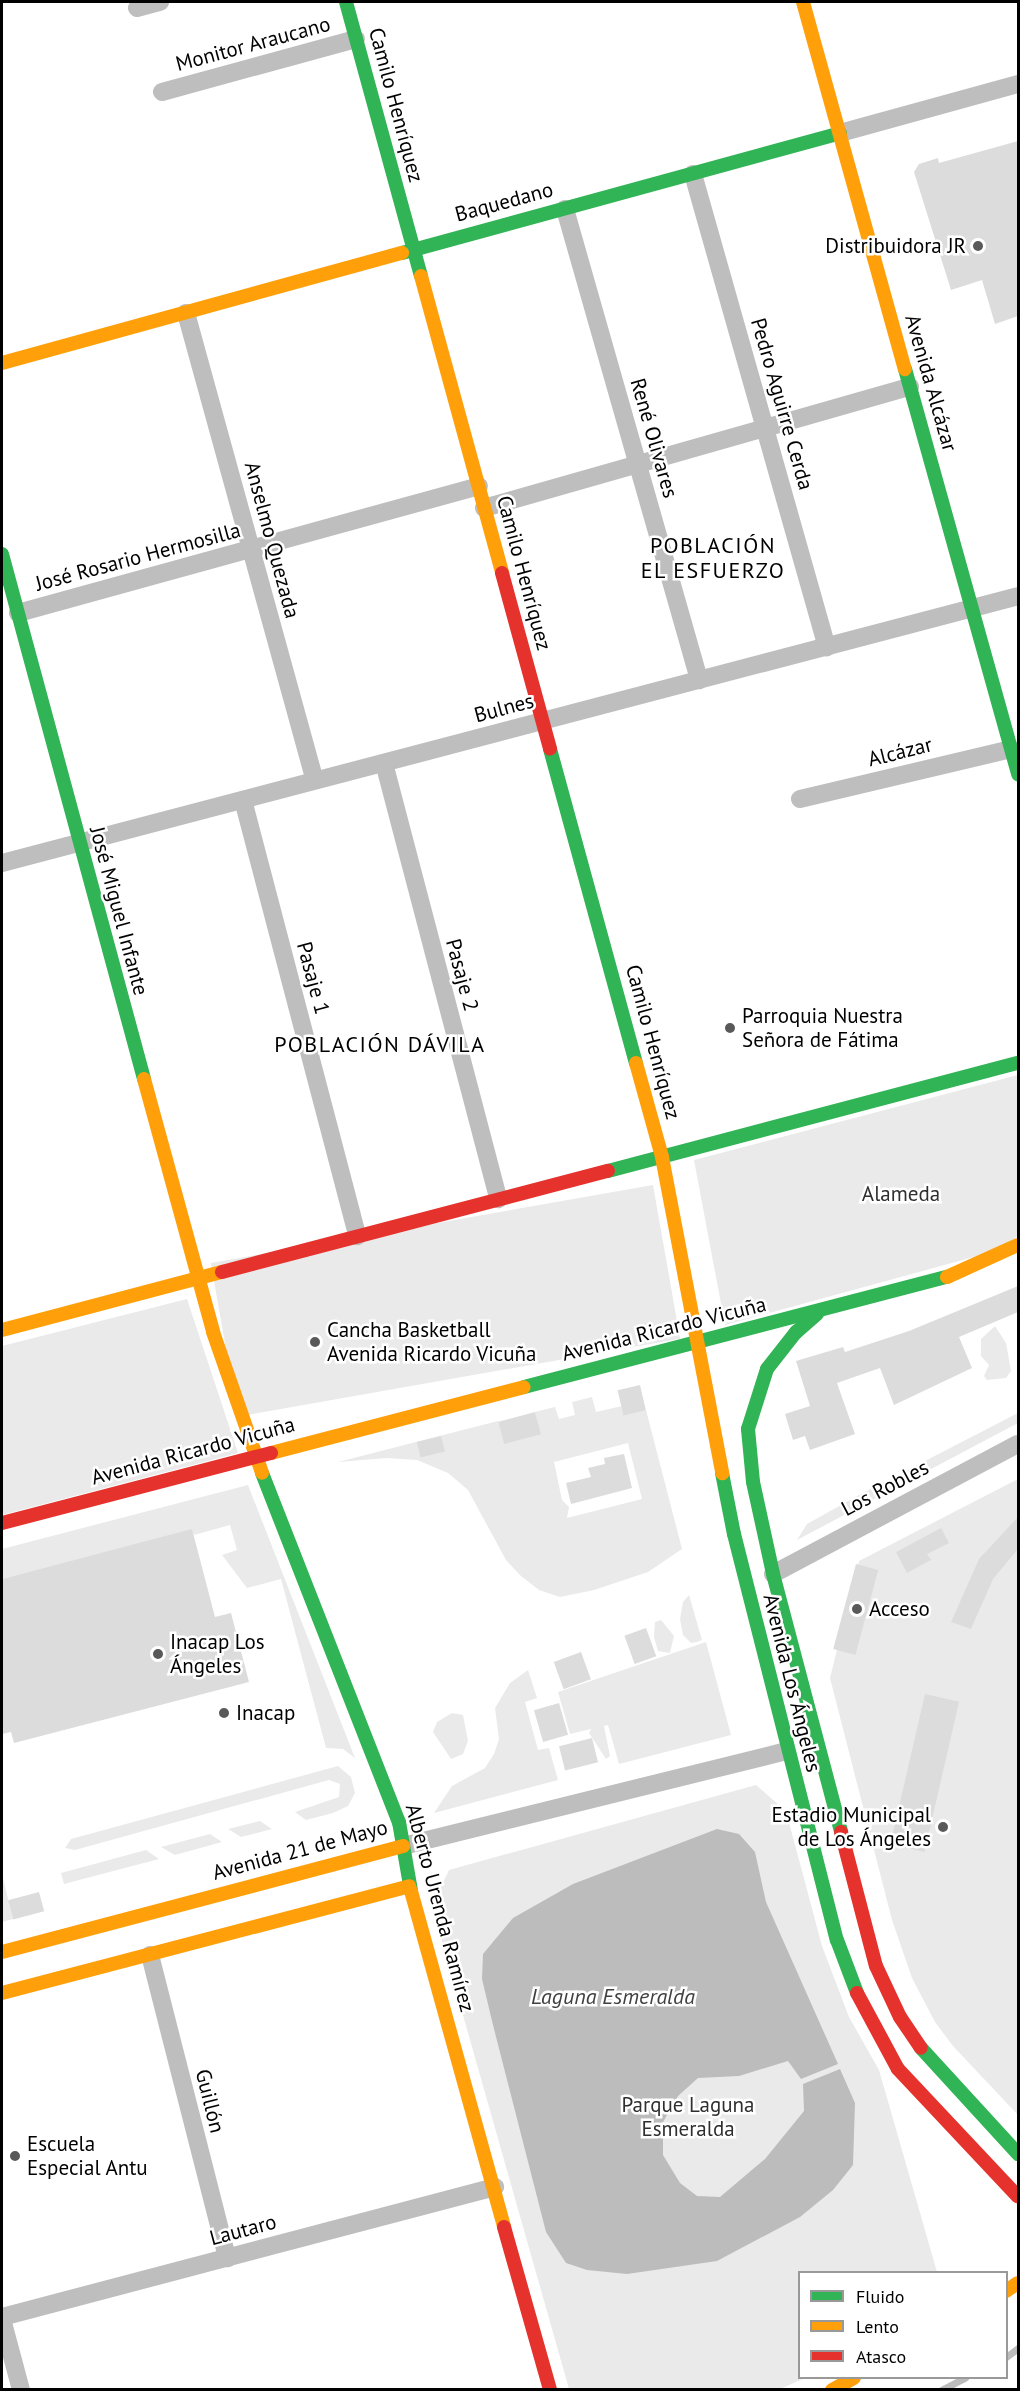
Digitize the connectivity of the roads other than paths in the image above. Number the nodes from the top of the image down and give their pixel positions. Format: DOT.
graph roads {
  1 [pos="159,2"];
  2 [pos="346,2"];
  3 [pos="803,2"];
  4 [pos="137,8"];
  5 [pos="356,39"];
  6 [pos="1018,84"];
  7 [pos="162,92"];
  8 [pos="840,133"];
  9 [pos="693,174"];
  10 [pos="566,209"];
  11 [pos="414,250"];
  12 [pos="186,313"];
  13 [pos="2,363"];
  14 [pos="910,387"];
  15 [pos="766,428"];
  16 [pos="638,464"];
  17 [pos="479,486"];
  18 [pos="484,508"];
  19 [pos="251,549"];
  20 [pos="2,554"];
  21 [pos="1018,596"];
  22 [pos="972,609"];
  23 [pos="18,613"];
  24 [pos="827,647"];
  25 [pos="699,680"];
  26 [pos="543,721"];
  27 [pos="1012,737"];
  28 [pos="384,763"];
  29 [pos="1018,775"];
  30 [pos="315,780"];
  31 [pos="243,800"];
  32 [pos="800,800"];
  33 [pos="79,843"];
  34 [pos="2,863"];
  35 [pos="1018,1063"];
  36 [pos="662,1157"];
  37 [pos="498,1199"];
  38 [pos="357,1236"];
  39 [pos="1018,1245"];
  40 [pos="198,1278"];
  41 [pos="823,1311"];
  42 [pos="2,1330"];
  43 [pos="696,1341"];
  44 [pos="1018,1444"];
  45 [pos="255,1456"];
  46 [pos="2,1522"];
  47 [pos="773,1574"];
  48 [pos="786,1751"];
  49 [pos="403,1846"];
  50 [pos="327,1866"];
  51 [pos="409,1886"];
  52 [pos="337,1905"];
  53 [pos="2,1952"];
  54 [pos="150,1955"];
  55 [pos="2,1993"];
  56 [pos="1018,2154"];
  57 [pos="495,2187"];
  58 [pos="1018,2197"];
  59 [pos="227,2258"];
  60 [pos="2,2318"];
  61 [pos="852,2379"];
  62 [pos="21,2390"];
  63 [pos="550,2390"];
  64 [pos="832,2390"];
  1 -- 4 [label="street"];
  2 -- 5 [label="main road, Camilo Henríquez"];
  3 -- 8 [label="main road, Avenida Alcázar"];
  5 -- 7 [label="street, Monitor Araucano"];
  5 -- 11 [label="main road, Camilo Henríquez"];
  6 -- 8 [label="street, Baquedano"];
  8 -- 9 [label="main road, Baquedano"];
  8 -- 14 [label="main road, Avenida Alcázar"];
  9 -- 10 [label="main road, Baquedano"];
  9 -- 15 [label="street, Pedro Aguirre Cerda"];
  10 -- 11 [label="main road, Baquedano"];
  10 -- 16 [label="street, René Olivares"];
  11 -- 12 [label="main road, Baquedano"];
  11 -- 17 [label="main road, Camilo Henríquez"];
  12 -- 13 [label="main road, Baquedano"];
  12 -- 19 [label="street, Anselmo Quezada"];
  14 -- 15 [label="street"];
  14 -- 22 [label="main road, Avenida Alcázar"];
  15 -- 16 [label="street"];
  15 -- 24 [label="street, Pedro Aguirre Cerda"];
  16 -- 18 [label="street"];
  16 -- 25 [label="street, René Olivares"];
  17 -- 18 [label="main road, Camilo Henríquez"];
  17 -- 19 [label="street, José Rosario Hermosilla"];
  18 -- 26 [label="main road, Camilo Henríquez"];
  19 -- 23 [label="street, José Rosario Hermosilla"];
  19 -- 30 [label="street, Anselmo Quezada"];
  20 -- 23 [label="main road, José Miguel Infante"];
  21 -- 22 [label="street, Bulnes"];
  22 -- 24 [label="street, Bulnes"];
  22 -- 27 [label="main road, Avenida Alcázar"];
  23 -- 33 [label="main road, José Miguel Infante"];
  24 -- 25 [label="street, Bulnes"];
  25 -- 26 [label="street, Bulnes"];
  26 -- 28 [label="street, Bulnes"];
  26 -- 36 [label="main road, Camilo Henríquez"];
  27 -- 29 [label="main road, Avenida Alcázar"];
  27 -- 32 [label="street, Alcázar"];
  28 -- 30 [label="street, Bulnes"];
  28 -- 37 [label="street, Pasaje 2"];
  30 -- 31 [label="street, Bulnes"];
  31 -- 33 [label="street, Bulnes"];
  31 -- 38 [label="street, Pasaje 1"];
  33 -- 34 [label="street, Bulnes"];
  33 -- 40 [label="main road, José Miguel Infante"];
  35 -- 36 [label="main road"];
  36 -- 37 [label="main road"];
  36 -- 43 [label="main road, Avenida Los Ángeles"];
  37 -- 38 [label="main road"];
  38 -- 40 [label="main road"];
  39 -- 41 [label="main road, Avenida Ricardo Vicuña"];
  40 -- 42 [label="main road"];
  40 -- 45 [label="main road, Alberto Urenda Ramírez"];
  41 -- 43 [label="main road, Avenida Ricardo Vicuña"];
  41 -- 47 [label="main road, Avenida Los Ángeles"];
  43 -- 45 [label="main road, Avenida Ricardo Vicuña"];
  43 -- 48 [label="main road, Avenida Los Ángeles"];
  44 -- 47 [label="street, Los Robles"];
  45 -- 46 [label="main road, Avenida Ricardo Vicuña"];
  45 -- 49 [label="main road, Alberto Urenda Ramírez"];
  47 -- 56 [label="main road, Avenida Los Ángeles"];
  48 -- 49 [label="street, Avenida 21 de Mayo"];
  48 -- 58 [label="main road, Avenida Los Ángeles"];
  49 -- 50 [label="main road, Avenida 21 de Mayo"];
  49 -- 51 [label="main road, Alberto Urenda Ramírez"];
  50 -- 52 [label="main road"];
  50 -- 53 [label="main road, Avenida 21 de Mayo"];
  51 -- 52 [label="main road"];
  51 -- 57 [label="main road, Alberto Urenda Ramírez"];
  52 -- 54 [label="main road"];
  54 -- 55 [label="main road"];
  54 -- 59 [label="street, Guillón"];
  57 -- 59 [label="street, Lautaro"];
  57 -- 63 [label="main road, Alberto Urenda Ramírez"];
  59 -- 60 [label="street, Lautaro"];
  60 -- 62 [label="street"];
  61 -- 64 [label="main road"];
}
